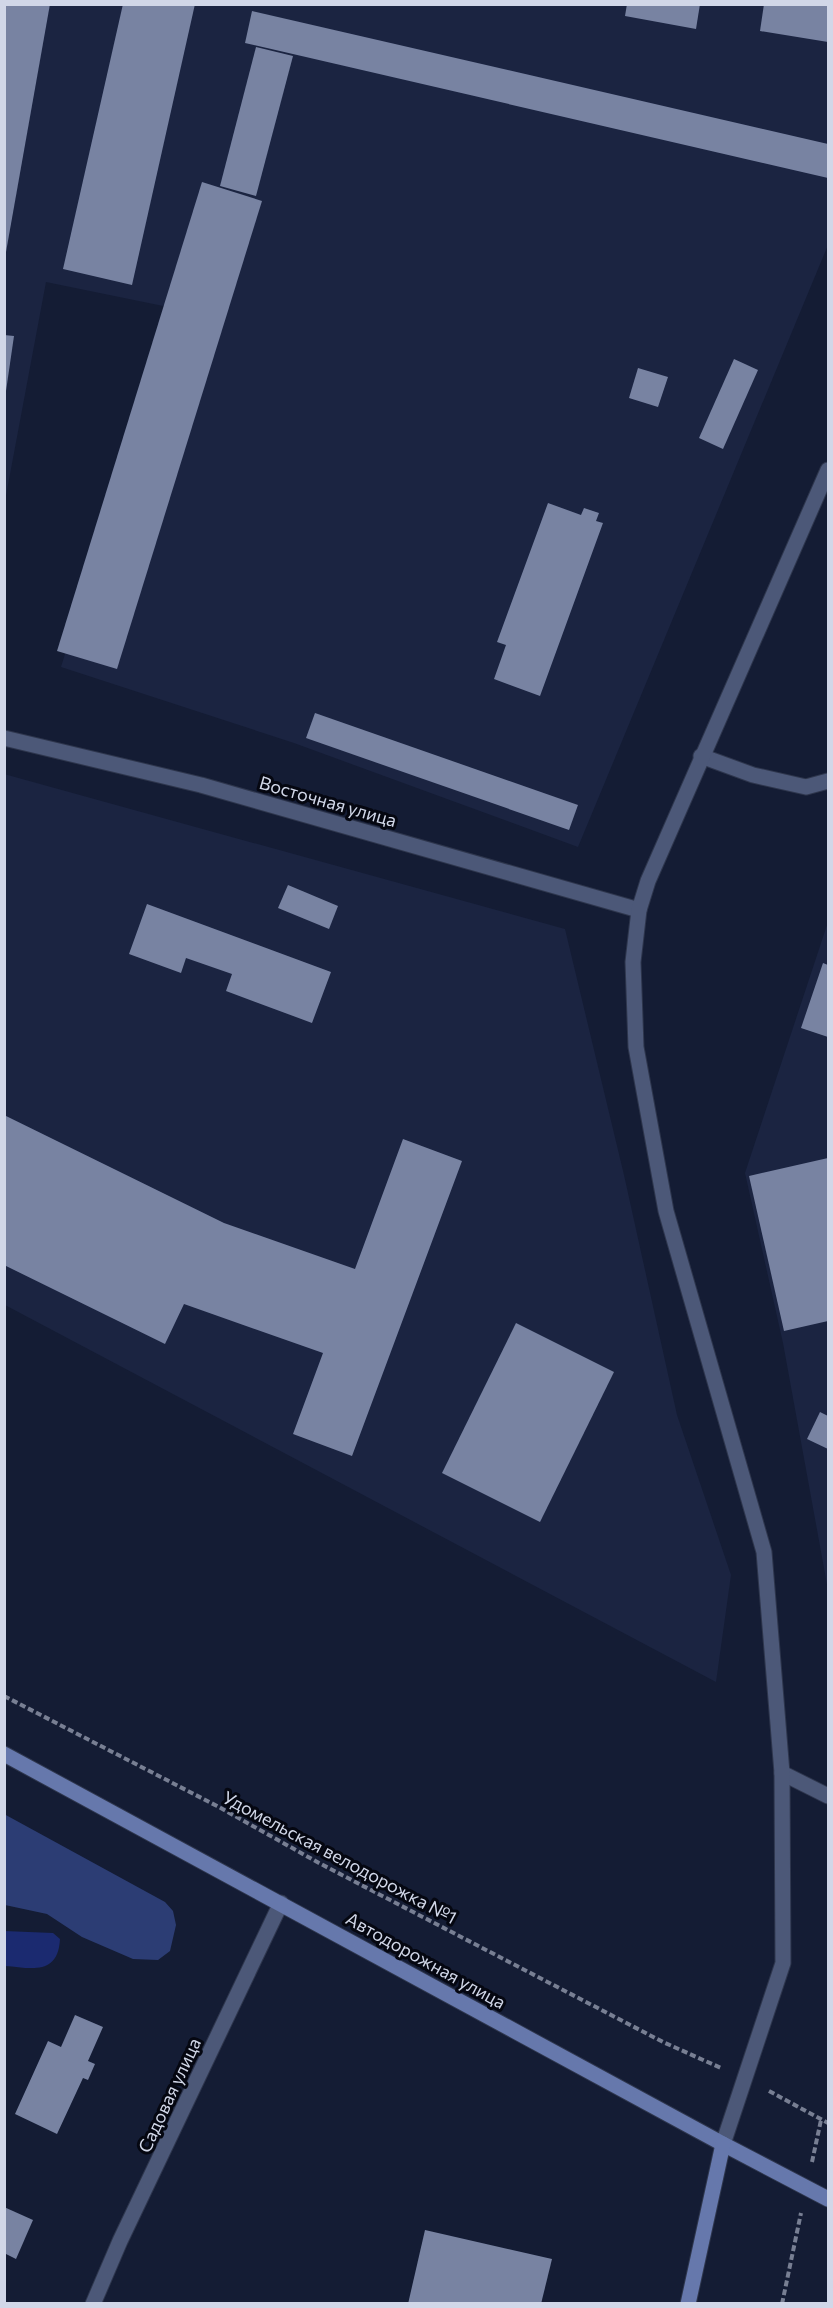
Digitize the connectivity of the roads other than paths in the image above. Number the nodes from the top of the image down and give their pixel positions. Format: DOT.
graph roads {
  1 [pos="828,470"];
  2 [pos="4,738"];
  3 [pos="701,756"];
  4 [pos="828,781"];
  5 [pos="639,910"];
  6 [pos="4,1754"];
  7 [pos="782,1773"];
  8 [pos="828,1797"];
  9 [pos="281,1903"];
  10 [pos="723,2144"];
  11 [pos="828,2199"];
  12 [pos="93,2304"];
  13 [pos="688,2304"];
  1 -- 3 [label="street"];
  2 -- 5 [label="street, Восточная улица"];
  3 -- 4 [label="street"];
  3 -- 5 [label="street"];
  5 -- 7 [label="street"];
  6 -- 9 [label="main road, Автодорожная улица"];
  7 -- 8 [label="street"];
  7 -- 10 [label="street"];
  9 -- 10 [label="main road, Автодорожная улица"];
  9 -- 12 [label="street, Садовая улица"];
  10 -- 11 [label="main road, Автодорожная улица"];
  10 -- 13 [label="main road"];
}
